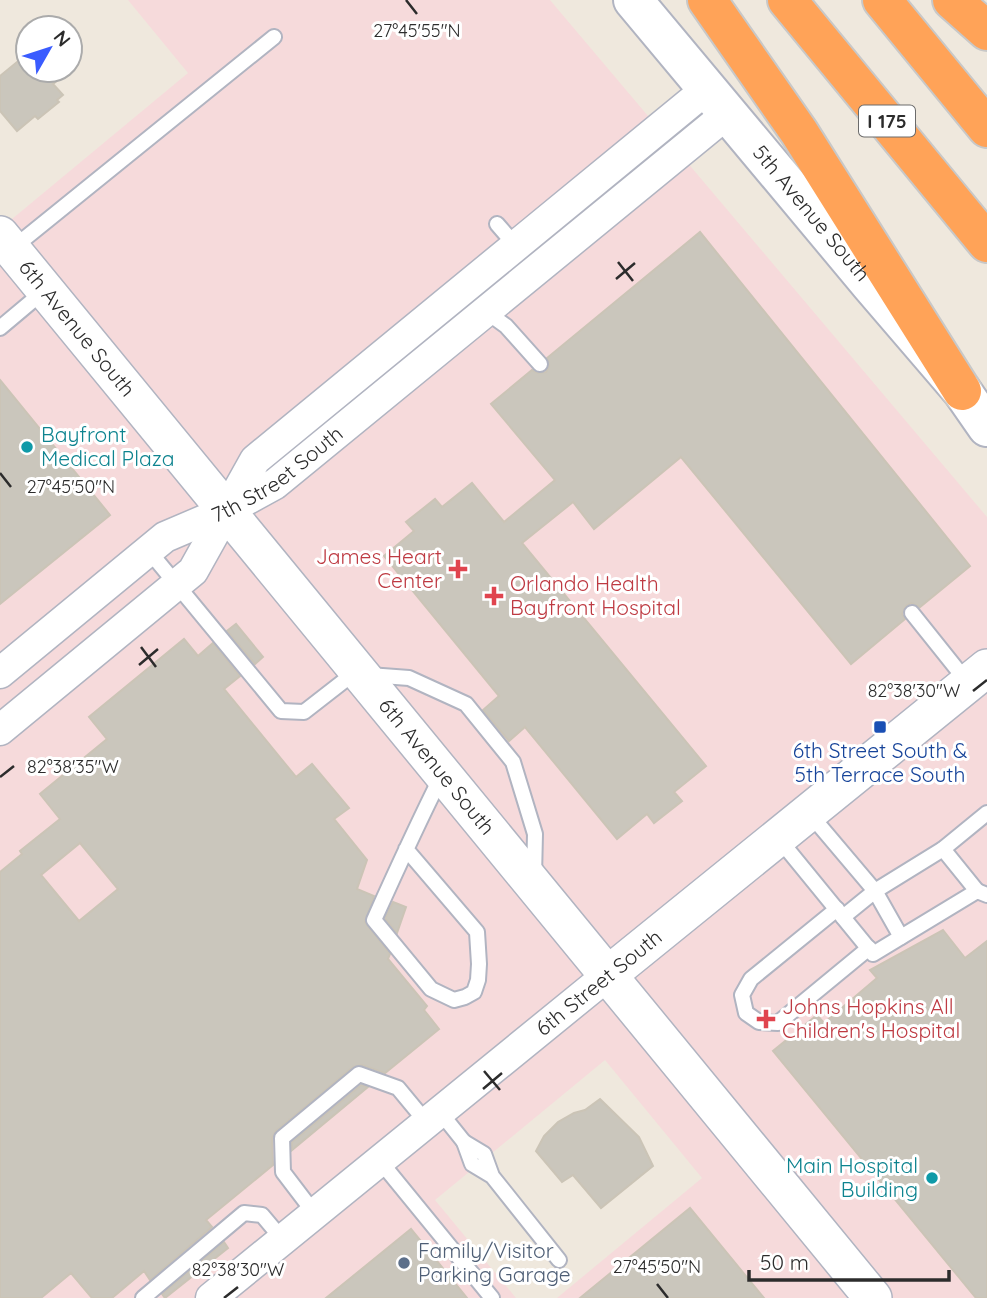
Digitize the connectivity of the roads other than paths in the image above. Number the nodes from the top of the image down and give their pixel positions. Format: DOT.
graph roads {
  1 [pos="633,0"];
  2 [pos="707,0"];
  3 [pos="787,0"];
  4 [pos="882,0"];
  5 [pos="952,0"];
  6 [pos="987,32"];
  7 [pos="274,37"];
  8 [pos="718,101"];
  9 [pos="987,128"];
  10 [pos="6,242"];
  11 [pos="987,243"];
  12 [pos="465,288"];
  13 [pos="45,290"];
  14 [pos="485,312"];
  15 [pos="0,328"];
  16 [pos="540,364"];
  17 [pos="962,391"];
  18 [pos="987,427"];
  19 [pos="226,511"];
  20 [pos="149,551"];
  21 [pos="177,585"];
  22 [pos="912,614"];
  23 [pos="359,672"];
  24 [pos="0,673"];
  25 [pos="978,676"];
  26 [pos="0,730"];
  27 [pos="443,774"];
  28 [pos="809,813"];
  29 [pos="987,813"];
  30 [pos="778,838"];
  31 [pos="406,849"];
  32 [pos="943,849"];
  33 [pos="533,884"];
  34 [pos="875,891"];
  35 [pos="982,893"];
  36 [pos="840,913"];
  37 [pos="901,937"];
  38 [pos="869,948"];
  39 [pos="608,975"];
  40 [pos="434,1117"];
  41 [pos="380,1161"];
  42 [pos="315,1214"];
  43 [pos="283,1240"];
  44 [pos="559,1260"];
  45 [pos="217,1296"];
  46 [pos="143,1298"];
  47 [pos="492,1298"];
  48 [pos="873,1298"];
  1 -- 8 [label="main road, 5th Avenue South"];
  2 -- 17 [label="highway"];
  3 -- 11 [label="highway, I 175"];
  4 -- 9 [label="highway"];
  5 -- 6 [label="highway"];
  7 -- 10 [label="lane"];
  8 -- 12 [label="street, 7th Street South"];
  8 -- 14 [label="street, 7th Street South"];
  8 -- 17 [label="main road, 5th Avenue South"];
  10 -- 13 [label="street, 6th Avenue South"];
  12 -- 14 [label="lane"];
  12 -- 19 [label="street, 7th Street South"];
  13 -- 15 [label="lane"];
  13 -- 19 [label="street, 6th Avenue South"];
  14 -- 16 [label="lane"];
  14 -- 19 [label="street, 7th Street South"];
  17 -- 18 [label="main road, 5th Avenue South"];
  19 -- 20 [label="street"];
  19 -- 21 [label="street"];
  19 -- 23 [label="street, 6th Avenue South"];
  20 -- 21 [label="lane"];
  20 -- 24 [label="street"];
  21 -- 23 [label="lane"];
  21 -- 26 [label="street"];
  22 -- 25 [label="lane"];
  23 -- 27 [label="street, 6th Avenue South"];
  23 -- 33 [label="lane"];
  25 -- 28 [label="street, 6th Street South"];
  27 -- 31 [label="lane"];
  27 -- 33 [label="street, 6th Avenue South"];
  28 -- 30 [label="street, 6th Street South"];
  28 -- 34 [label="lane"];
  29 -- 32 [label="lane"];
  30 -- 36 [label="lane"];
  30 -- 39 [label="street, 6th Street South"];
  31 -- 31 [label="lane"];
  32 -- 34 [label="lane"];
  32 -- 35 [label="lane"];
  33 -- 39 [label="street, 6th Avenue South"];
  34 -- 36 [label="lane"];
  34 -- 37 [label="lane"];
  35 -- 37 [label="lane"];
  36 -- 38 [label="lane"];
  36 -- 38 [label="lane"];
  37 -- 38 [label="lane"];
  39 -- 40 [label="street, 6th Street South"];
  39 -- 48 [label="street, 6th Avenue South"];
  40 -- 41 [label="street, 6th Street South"];
  40 -- 42 [label="lane"];
  40 -- 44 [label="lane"];
  41 -- 42 [label="street, 6th Street South"];
  41 -- 47 [label="lane"];
  42 -- 43 [label="street, 6th Street South"];
  43 -- 45 [label="street, 6th Street South"];
  43 -- 46 [label="lane"];
}
